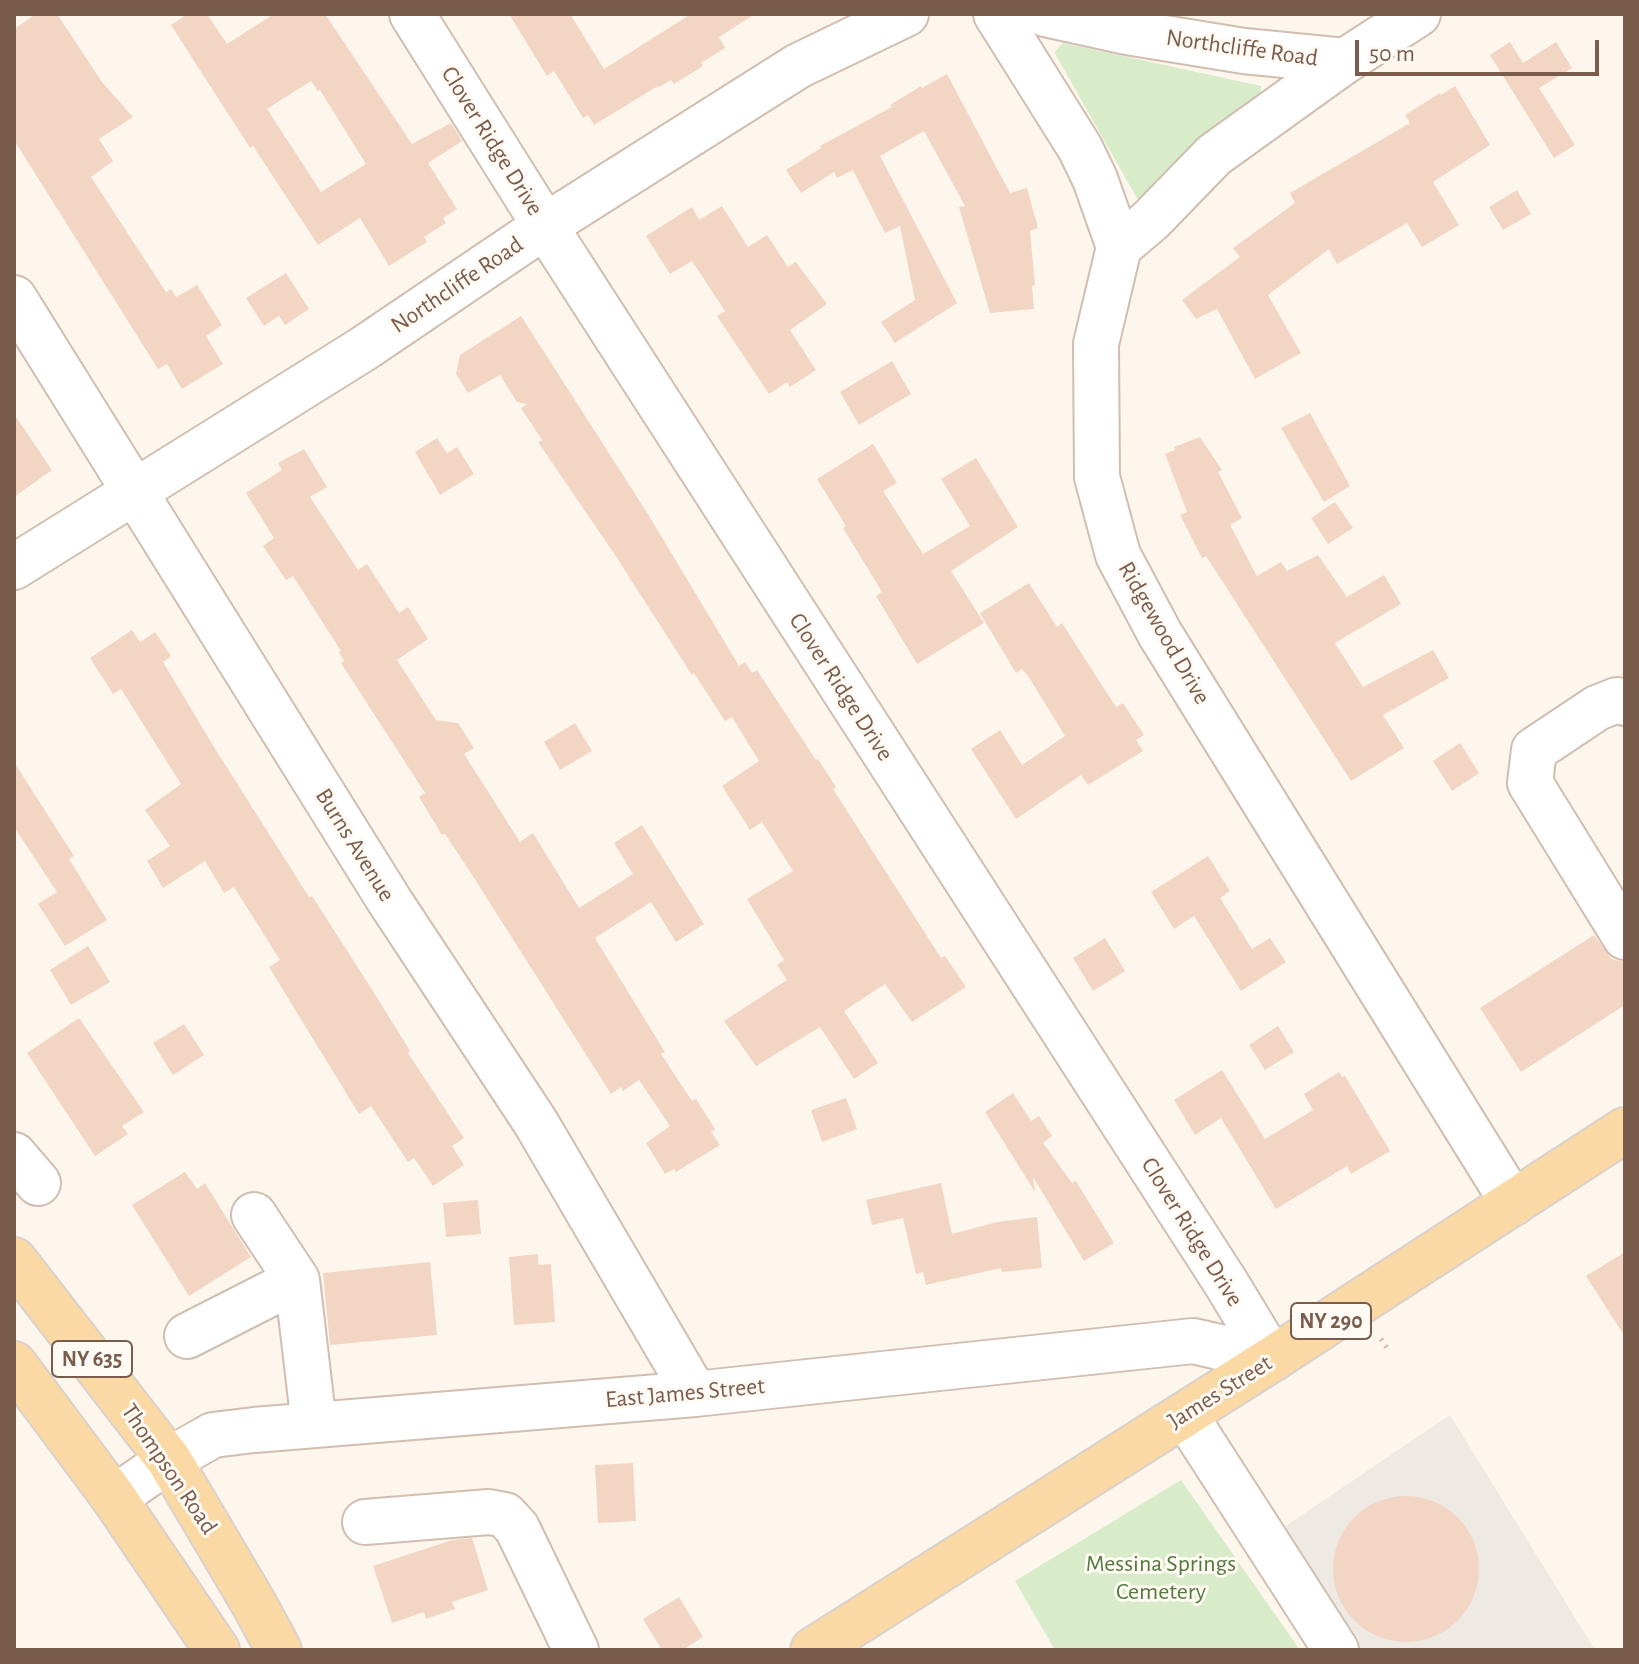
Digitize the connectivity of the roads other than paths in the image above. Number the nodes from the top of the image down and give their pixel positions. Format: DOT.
graph roads {
  1 [pos="412,14"];
  2 [pos="906,14"];
  3 [pos="996,14"];
  4 [pos="1045,14"];
  5 [pos="1418,14"];
  6 [pos="1345,61"];
  7 [pos="545,226"];
  8 [pos="1119,247"];
  9 [pos="14,298"];
  10 [pos="135,490"];
  11 [pos="14,567"];
  12 [pos="1625,703"];
  13 [pos="1625,937"];
  14 [pos="1625,1130"];
  15 [pos="1513,1203"];
  16 [pos="254,1215"];
  17 [pos="14,1260"];
  18 [pos="297,1280"];
  19 [pos="187,1336"];
  20 [pos="1272,1359"];
  21 [pos="14,1364"];
  22 [pos="695,1394"];
  23 [pos="1185,1415"];
  24 [pos="314,1425"];
  25 [pos="169,1460"];
  26 [pos="114,1498"];
  27 [pos="365,1522"];
  28 [pos="571,1640"];
  29 [pos="217,1650"];
  30 [pos="279,1650"];
  31 [pos="813,1650"];
  32 [pos="1336,1650"];
  1 -- 7 [label="street, Clover Ridge Drive"];
  2 -- 7 [label="street, Northcliffe Road"];
  3 -- 8 [label="street"];
  4 -- 6 [label="street, Northcliffe Road"];
  5 -- 6 [label="street, Northcliffe Road"];
  6 -- 8 [label="street, Northcliffe Road"];
  7 -- 10 [label="street, Northcliffe Road"];
  7 -- 20 [label="street, Clover Ridge Drive"];
  8 -- 15 [label="street, Ridgewood Drive"];
  9 -- 10 [label="street, Burns Avenue"];
  10 -- 11 [label="street, Northcliffe Road"];
  10 -- 22 [label="street, Burns Avenue"];
  12 -- 13 [label="street"];
  14 -- 15 [label="main road, James Street / NY 290"];
  15 -- 20 [label="main road, James Street / NY 290"];
  16 -- 18 [label="street"];
  17 -- 25 [label="main road, Thompson Road / NY 635"];
  18 -- 19 [label="street"];
  18 -- 24 [label="street"];
  20 -- 22 [label="street, East James Street"];
  20 -- 23 [label="main road, James Street / NY 290"];
  21 -- 26 [label="main road, NY 635"];
  22 -- 24 [label="street, East James Street"];
  23 -- 31 [label="main road, James Street / NY 290"];
  23 -- 32 [label="street"];
  24 -- 25 [label="street, East James Street"];
  25 -- 26 [label="street, East James Street"];
  25 -- 30 [label="main road, Thompson Road / NY 635"];
  26 -- 29 [label="main road, NY 635"];
  27 -- 28 [label="street"];
}
